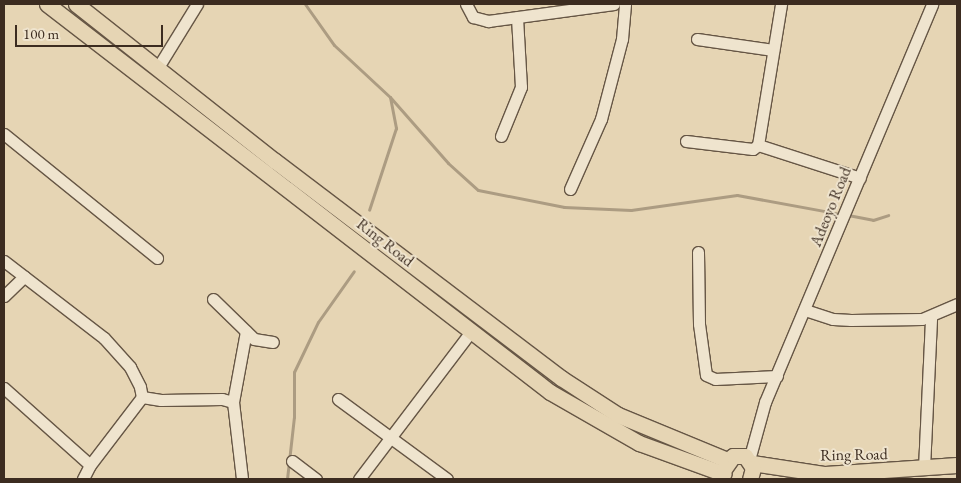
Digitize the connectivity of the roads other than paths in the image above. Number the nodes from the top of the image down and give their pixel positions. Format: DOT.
graph roads {
  1 [pos="46,4"];
  2 [pos="76,4"];
  3 [pos="198,4"];
  4 [pos="466,4"];
  5 [pos="614,4"];
  6 [pos="625,4"];
  7 [pos="781,4"];
  8 [pos="932,4"];
  9 [pos="516,17"];
  10 [pos="697,39"];
  11 [pos="773,50"];
  12 [pos="157,69"];
  13 [pos="4,134"];
  14 [pos="501,136"];
  15 [pos="686,141"];
  16 [pos="758,145"];
  17 [pos="860,178"];
  18 [pos="570,189"];
  19 [pos="698,252"];
  20 [pos="157,258"];
  21 [pos="4,261"];
  22 [pos="24,277"];
  23 [pos="4,296"];
  24 [pos="213,299"];
  25 [pos="957,304"];
  26 [pos="805,310"];
  27 [pos="931,317"];
  28 [pos="246,331"];
  29 [pos="470,333"];
  30 [pos="273,342"];
  31 [pos="777,376"];
  32 [pos="4,388"];
  33 [pos="142,397"];
  34 [pos="338,399"];
  35 [pos="234,402"];
  36 [pos="393,437"];
  37 [pos="292,461"];
  38 [pos="90,464"];
  39 [pos="957,466"];
  40 [pos="924,468"];
  41 [pos="734,469"];
  42 [pos="83,479"];
  43 [pos="242,479"];
  44 [pos="316,479"];
  45 [pos="359,479"];
  46 [pos="447,479"];
  47 [pos="750,479"];
  1 -- 29 [label="main road, Ring Road"];
  2 -- 12 [label="main road, Ring Road"];
  3 -- 12 [label="street"];
  4 -- 9 [label="street"];
  5 -- 9 [label="street"];
  6 -- 18 [label="street"];
  7 -- 11 [label="street"];
  8 -- 17 [label="street, Adeoyo Road"];
  9 -- 14 [label="street"];
  10 -- 11 [label="street"];
  11 -- 16 [label="street"];
  12 -- 41 [label="main road, Ring Road"];
  13 -- 20 [label="street"];
  15 -- 16 [label="street"];
  16 -- 17 [label="street"];
  17 -- 26 [label="street, Adeoyo Road"];
  19 -- 31 [label="street"];
  21 -- 22 [label="street"];
  22 -- 23 [label="street"];
  22 -- 33 [label="street"];
  24 -- 28 [label="street"];
  25 -- 27 [label="street"];
  26 -- 27 [label="street"];
  26 -- 31 [label="street, Adeoyo Road"];
  27 -- 40 [label="street"];
  28 -- 30 [label="street"];
  28 -- 35 [label="street"];
  29 -- 36 [label="street"];
  29 -- 41 [label="main road, Ring Road"];
  31 -- 41 [label="street, Adeoyo Road"];
  32 -- 38 [label="street"];
  33 -- 35 [label="street"];
  33 -- 38 [label="street"];
  34 -- 36 [label="street"];
  35 -- 43 [label="street"];
  36 -- 45 [label="street"];
  36 -- 46 [label="street"];
  37 -- 44 [label="street"];
  38 -- 42 [label="street"];
  39 -- 40 [label="main road, Ring Road"];
  40 -- 41 [label="main road, Ring Road"];
  41 -- 47 [label="main road"];
}
